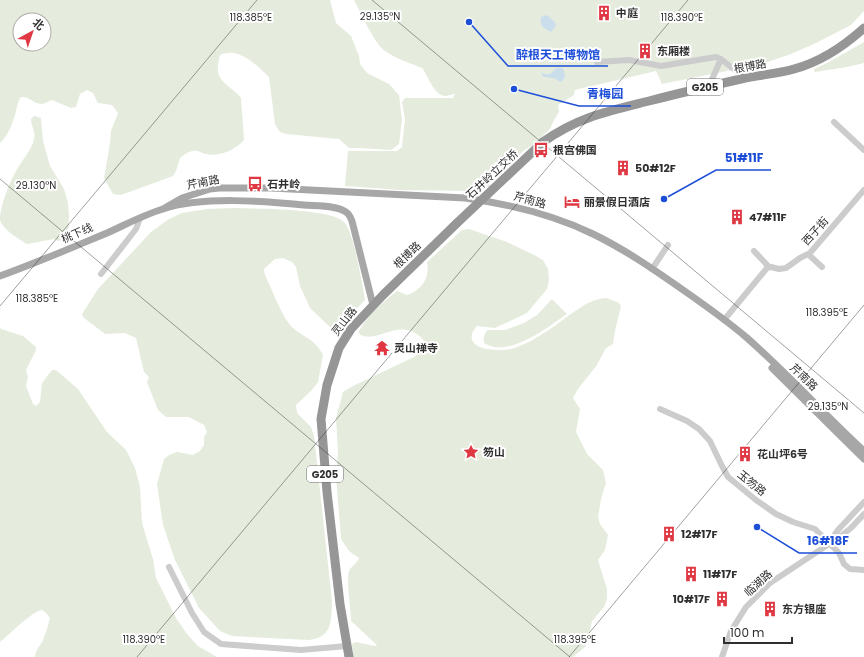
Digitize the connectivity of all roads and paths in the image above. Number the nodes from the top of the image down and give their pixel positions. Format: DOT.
graph roads {
  1 [pos="864,28"];
  2 [pos="721,59"];
  3 [pos="597,62"];
  4 [pos="745,78"];
  5 [pos="709,86"];
  6 [pos="834,122"];
  7 [pos="543,142"];
  8 [pos="864,150"];
  9 [pos="864,190"];
  10 [pos="163,208"];
  11 [pos="140,218"];
  12 [pos="457,223"];
  13 [pos="668,245"];
  14 [pos="754,251"];
  15 [pos="808,254"];
  16 [pos="769,267"];
  17 [pos="822,267"];
  18 [pos="652,269"];
  19 [pos="101,274"];
  20 [pos="0,276"];
  21 [pos="373,305"];
  22 [pos="724,320"];
  23 [pos="660,409"];
  24 [pos="864,451"];
  25 [pos="864,459"];
  26 [pos="864,502"];
  27 [pos="864,514"];
  28 [pos="829,543"];
  29 [pos="169,567"];
  30 [pos="864,570"];
  31 [pos="347,646"];
  32 [pos="348,657"];
  33 [pos="722,657"];
  1 -- 4 [label="highway, 根博路 / G205"];
  2 -- 3 [label="street"];
  2 -- 4 [label="street"];
  2 -- 5 [label="street"];
  4 -- 5 [label="highway, 根博路 / G205"];
  5 -- 7 [label="highway, 根博路 / G205"];
  6 -- 8 [label="street"];
  7 -- 12 [label="highway, 石井岭立交桥 / G205, bridge"];
  9 -- 15 [label="street, 西子街"];
  10 -- 11 [label="main road, 桃下线"];
  10 -- 18 [label="main road, 芹南路"];
  10 -- 21 [label="main road, 灵山路"];
  11 -- 19 [label="street"];
  11 -- 20 [label="main road, 桃下线"];
  12 -- 21 [label="highway, 根博路 / G205"];
  13 -- 18 [label="street"];
  14 -- 16 [label="street"];
  15 -- 16 [label="street, 西子街"];
  15 -- 17 [label="street"];
  16 -- 22 [label="street"];
  18 -- 22 [label="main road, 芹南路"];
  21 -- 31 [label="highway, 灵山路 / G205"];
  22 -- 24 [label="main road, 芹南路"];
  22 -- 25 [label="main road"];
  23 -- 28 [label="street, 玉笏路"];
  26 -- 28 [label="street"];
  27 -- 28 [label="street, 临湖路"];
  28 -- 30 [label="street, 玉笏路"];
  28 -- 33 [label="street, 临湖路"];
  29 -- 31 [label="street"];
  31 -- 32 [label="highway, 灵山路 / G205"];
}
